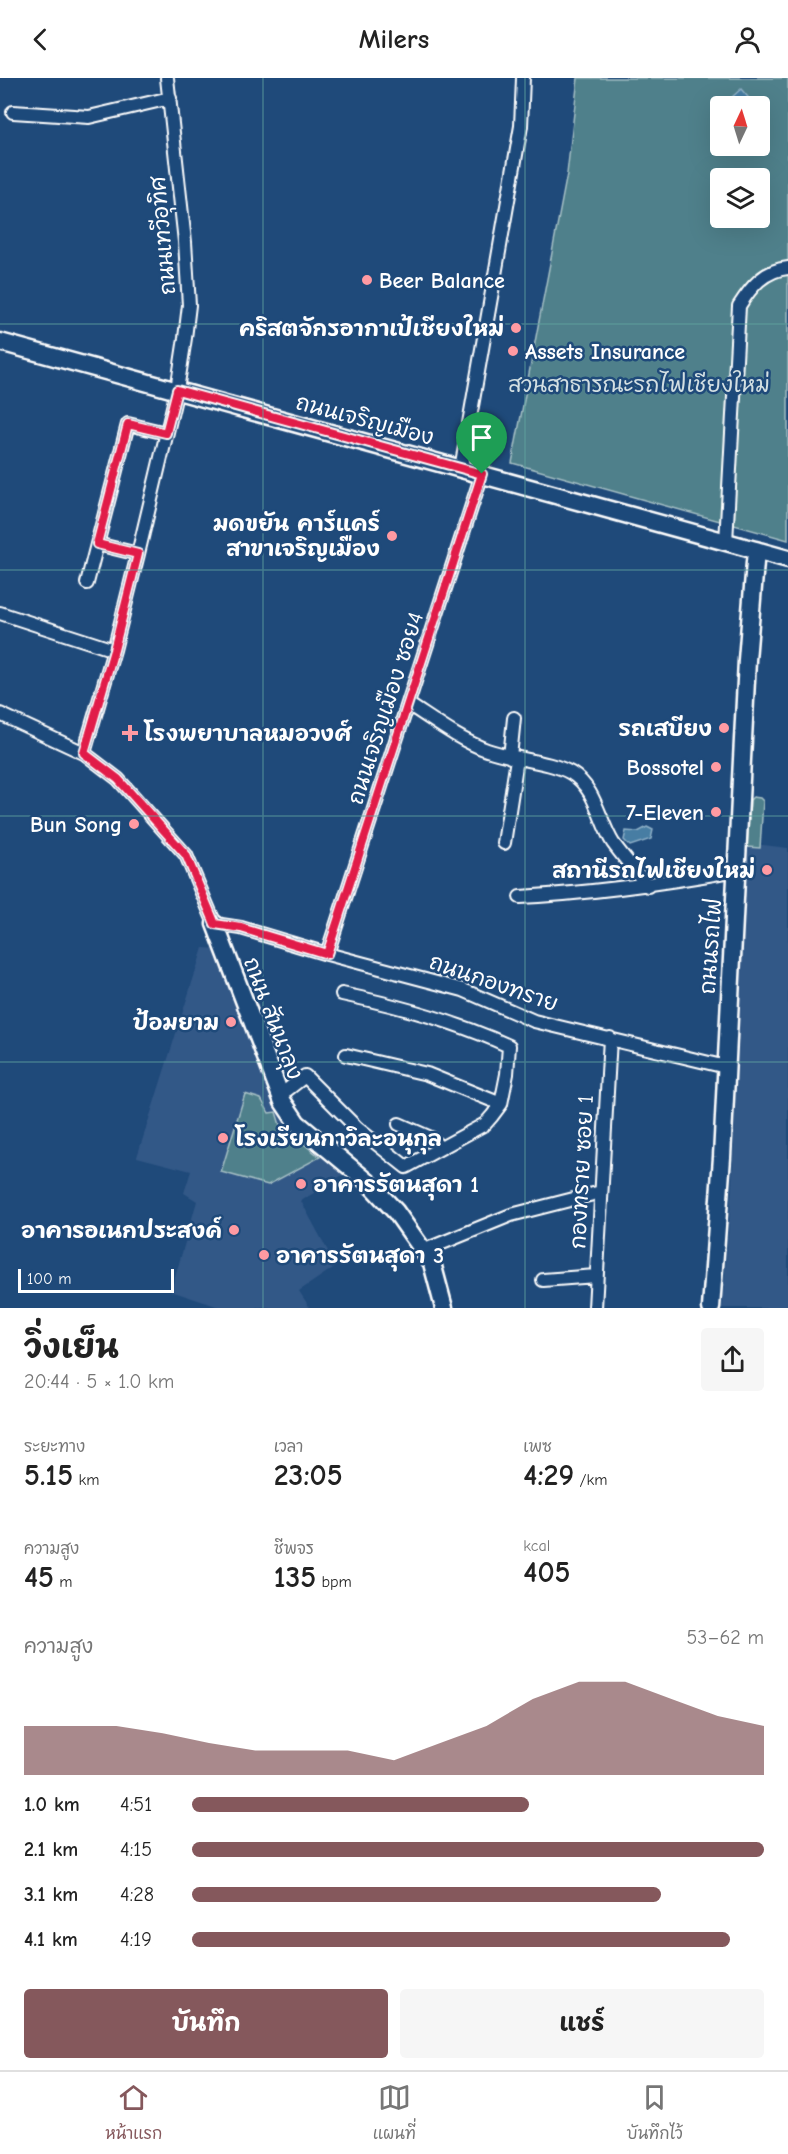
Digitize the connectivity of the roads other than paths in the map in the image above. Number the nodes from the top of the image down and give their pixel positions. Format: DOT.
graph roads {
  1 [pos="168,78"];
  2 [pos="523,78"];
  3 [pos="170,98"];
  4 [pos="13,112"];
  5 [pos="788,268"];
  6 [pos="0,342"];
  7 [pos="177,390"];
  8 [pos="166,433"];
  9 [pos="461,469"];
  10 [pos="482,474"];
  11 [pos="726,542"];
  12 [pos="97,544"];
  13 [pos="756,550"];
  14 [pos="138,554"];
  15 [pos="788,559"];
  16 [pos="87,583"];
  17 [pos="0,613"];
  18 [pos="114,650"];
  19 [pos="408,704"];
  20 [pos="0,714"];
  21 [pos="514,718"];
  22 [pos="84,753"];
  23 [pos="514,758"];
  24 [pos="504,843"];
  25 [pos="737,870"];
  26 [pos="648,886"];
  27 [pos="520,897"];
  28 [pos="215,924"];
  29 [pos="327,954"];
  30 [pos="342,994"];
  31 [pos="610,1038"];
  32 [pos="346,1055"];
  33 [pos="726,1067"];
  34 [pos="279,1093"];
  35 [pos="501,1104"];
  36 [pos="399,1124"];
  37 [pos="440,1147"];
  38 [pos="601,1192"];
  39 [pos="425,1250"];
  40 [pos="596,1276"];
  41 [pos="543,1280"];
  42 [pos="444,1308"];
  43 [pos="595,1308"];
  44 [pos="711,1308"];
  1 -- 3 [label="street, ถนนเทวีอุทิศ"];
  2 -- 9 [label="street"];
  3 -- 4 [label="street"];
  3 -- 7 [label="street, ถนนเทวีอุทิศ"];
  5 -- 11 [label="street"];
  6 -- 7 [label="street, ถนนเจริญเมือง"];
  7 -- 8 [label="street, ถนนเทวีอุทิศ"];
  7 -- 9 [label="street, ถนนเจริญเมือง"];
  8 -- 12 [label="street"];
  8 -- 14 [label="street, ถนนเทวีอุทิศ"];
  9 -- 10 [label="street, ถนนเจริญเมือง"];
  10 -- 11 [label="street, ถนนเจริญเมือง"];
  10 -- 19 [label="street, ถนนเจริญเมือง ซอย4"];
  11 -- 13 [label="street, ถนนเจริญเมือง"];
  12 -- 14 [label="street"];
  12 -- 16 [label="street"];
  13 -- 15 [label="street, ถนนเจริญเมือง"];
  13 -- 25 [label="street, ถนนรถไฟ"];
  14 -- 18 [label="street, ถนนเทวีอุทิศ"];
  17 -- 18 [label="street"];
  18 -- 22 [label="street, ถนนเทวีอุทิศ"];
  19 -- 23 [label="street"];
  19 -- 29 [label="street, ถนนเจริญเมือง ซอย4"];
  20 -- 22 [label="street, ถนน สันนาลุง"];
  21 -- 23 [label="street"];
  22 -- 28 [label="street, ถนน สันนาลุง"];
  23 -- 24 [label="street"];
  23 -- 26 [label="street"];
  25 -- 26 [label="street"];
  25 -- 33 [label="street, ถนนรถไฟ"];
  26 -- 27 [label="street"];
  28 -- 29 [label="street, ถนนกองทราย"];
  28 -- 34 [label="street, ถนน สันนาลุง"];
  29 -- 31 [label="street, ถนนกองทราย"];
  30 -- 35 [label="street"];
  31 -- 33 [label="street, ถนนกองทราย"];
  31 -- 38 [label="street, กองทราย ซอย 1"];
  32 -- 35 [label="street"];
  33 -- 44 [label="street, ถนนรถไฟ"];
  34 -- 37 [label="street"];
  34 -- 39 [label="street, ถนน สันนาลุง"];
  35 -- 37 [label="street"];
  36 -- 37 [label="street"];
  38 -- 39 [label="street"];
  38 -- 40 [label="street, กองทราย ซอย 1"];
  39 -- 42 [label="street, ถนน สันนาลุง"];
  40 -- 41 [label="street"];
  40 -- 43 [label="street, กองทราย ซอย 1"];
}
